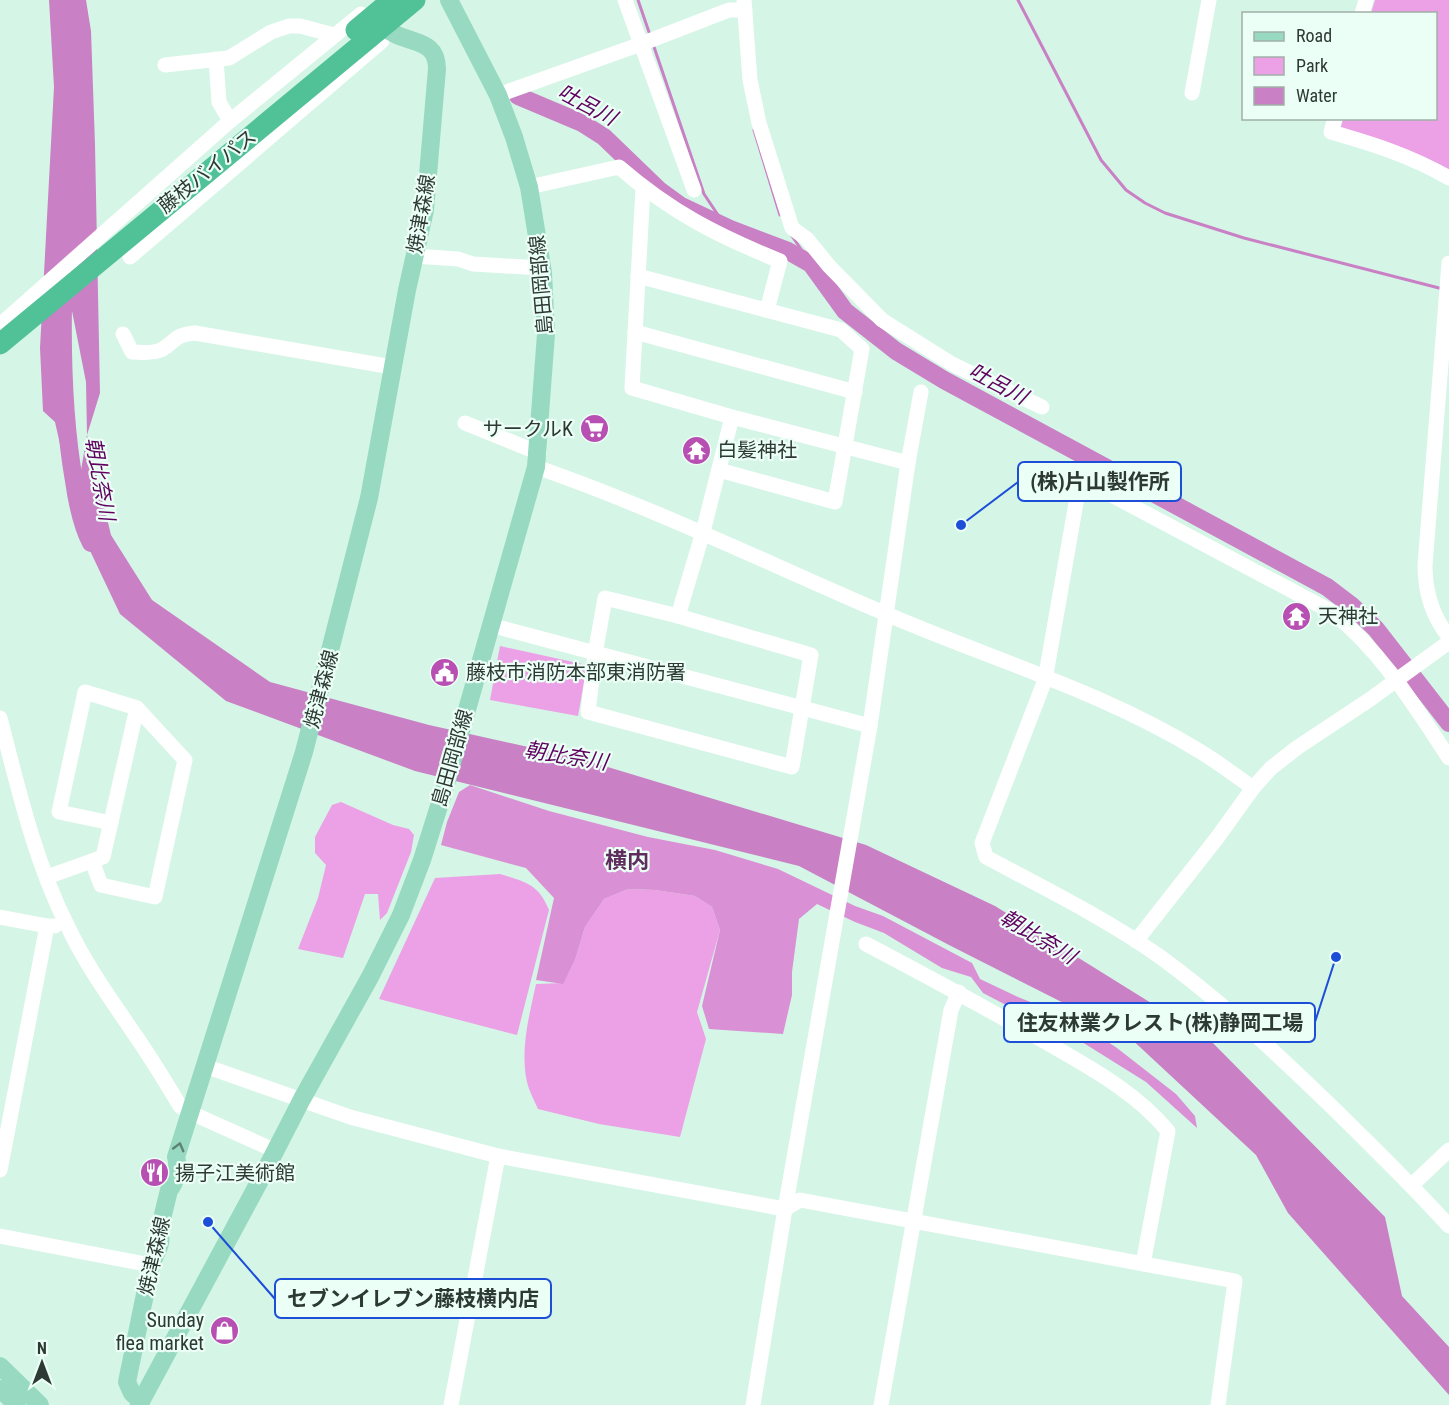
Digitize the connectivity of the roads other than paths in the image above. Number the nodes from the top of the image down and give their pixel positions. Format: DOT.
graph roads {
  1 [pos="392,0"];
  2 [pos="415,0"];
  3 [pos="449,0"];
  4 [pos="625,0"];
  5 [pos="1209,0"];
  6 [pos="744,5"];
  7 [pos="371,6"];
  8 [pos="391,33"];
  9 [pos="334,35"];
  10 [pos="641,44"];
  11 [pos="216,59"];
  12 [pos="165,65"];
  13 [pos="1192,93"];
  14 [pos="501,102"];
  15 [pos="1334,120"];
  16 [pos="230,121"];
  17 [pos="1449,178"];
  18 [pos="529,187"];
  19 [pos="643,188"];
  20 [pos="694,190"];
  21 [pos="414,256"];
  22 [pos="130,257"];
  23 [pos="1449,263"];
  24 [pos="542,268"];
  25 [pos="638,276"];
  26 [pos="767,310"];
  27 [pos="0,325"];
  28 [pos="0,330"];
  29 [pos="635,332"];
  30 [pos="123,334"];
  31 [pos="0,344"];
  32 [pos="392,367"];
  33 [pos="855,392"];
  34 [pos="921,392"];
  35 [pos="1042,407"];
  36 [pos="732,417"];
  37 [pos="465,423"];
  38 [pos="845,447"];
  39 [pos="538,460"];
  40 [pos="908,463"];
  41 [pos="719,470"];
  42 [pos="703,532"];
  43 [pos="886,614"];
  44 [pos="678,616"];
  45 [pos="490,625"];
  46 [pos="1449,637"];
  47 [pos="1449,642"];
  48 [pos="595,654"];
  49 [pos="1045,677"];
  50 [pos="1397,679"];
  51 [pos="803,707"];
  52 [pos="137,708"];
  53 [pos="0,718"];
  54 [pos="870,726"];
  55 [pos="1449,758"];
  56 [pos="1252,788"];
  57 [pos="111,824"];
  58 [pos="92,861"];
  59 [pos="47,877"];
  60 [pos="0,917"];
  61 [pos="67,925"];
  62 [pos="47,926"];
  63 [pos="1136,941"];
  64 [pos="866,944"];
  65 [pos="959,992"];
  66 [pos="205,1066"];
  67 [pos="302,1099"];
  68 [pos="189,1112"];
  69 [pos="1449,1150"];
  70 [pos="276,1151"];
  71 [pos="498,1156"];
  72 [pos="0,1170"];
  73 [pos="1412,1185"];
  74 [pos="785,1214"];
  75 [pos="915,1222"];
  76 [pos="1449,1226"];
  77 [pos="0,1236"];
  78 [pos="1143,1264"];
  79 [pos="151,1265"];
  80 [pos="0,1366"];
  81 [pos="0,1389"];
  82 [pos="140,1403"];
  83 [pos="17,1405"];
  84 [pos="40,1405"];
  85 [pos="451,1405"];
  86 [pos="753,1405"];
  87 [pos="881,1405"];
  88 [pos="1218,1405"];
  1 -- 28 [label="highway, 藤枝バイパス"];
  2 -- 31 [label="highway, 藤枝バイパス"];
  3 -- 14 [label="main road, 島田岡部線"];
  4 -- 10 [label="street"];
  5 -- 13 [label="street"];
  6 -- 10 [label="street"];
  6 -- 35 [label="street"];
  7 -- 8 [label="main road, 焼津森線"];
  7 -- 9 [label="street"];
  8 -- 21 [label="main road, 焼津森線"];
  8 -- 22 [label="street"];
  9 -- 11 [label="street"];
  9 -- 16 [label="street"];
  10 -- 14 [label="street"];
  10 -- 20 [label="street"];
  11 -- 12 [label="street"];
  11 -- 16 [label="street"];
  14 -- 18 [label="main road, 島田岡部線"];
  15 -- 17 [label="street"];
  16 -- 27 [label="street"];
  18 -- 19 [label="street"];
  18 -- 24 [label="main road, 島田岡部線"];
  19 -- 25 [label="street"];
  19 -- 26 [label="street"];
  21 -- 24 [label="street"];
  21 -- 32 [label="main road, 焼津森線"];
  23 -- 46 [label="street"];
  24 -- 39 [label="main road, 島田岡部線"];
  25 -- 26 [label="street"];
  25 -- 29 [label="street"];
  26 -- 33 [label="street"];
  29 -- 33 [label="street"];
  29 -- 36 [label="street"];
  30 -- 32 [label="street"];
  32 -- 66 [label="main road, 焼津森線"];
  33 -- 38 [label="street"];
  34 -- 40 [label="street"];
  36 -- 38 [label="street"];
  36 -- 41 [label="street"];
  37 -- 39 [label="street"];
  38 -- 40 [label="street"];
  38 -- 41 [label="street"];
  39 -- 42 [label="street"];
  39 -- 45 [label="main road, 島田岡部線"];
  40 -- 43 [label="street"];
  41 -- 42 [label="street"];
  42 -- 43 [label="street"];
  42 -- 44 [label="street"];
  43 -- 49 [label="street"];
  43 -- 54 [label="street"];
  44 -- 48 [label="street"];
  44 -- 51 [label="street"];
  45 -- 48 [label="street"];
  45 -- 67 [label="main road, 島田岡部線"];
  47 -- 50 [label="street"];
  48 -- 51 [label="street"];
  48 -- 51 [label="street"];
  49 -- 50 [label="street"];
  49 -- 56 [label="street"];
  49 -- 63 [label="street"];
  50 -- 55 [label="street"];
  50 -- 56 [label="street"];
  51 -- 54 [label="street"];
  52 -- 57 [label="street"];
  52 -- 57 [label="street"];
  52 -- 58 [label="street"];
  53 -- 59 [label="street"];
  54 -- 74 [label="street"];
  56 -- 63 [label="street"];
  57 -- 58 [label="street"];
  58 -- 59 [label="street"];
  59 -- 61 [label="street"];
  60 -- 62 [label="street"];
  61 -- 62 [label="street"];
  61 -- 68 [label="street"];
  62 -- 72 [label="street"];
  63 -- 73 [label="street"];
  64 -- 65 [label="street"];
  65 -- 75 [label="street"];
  65 -- 78 [label="street"];
  66 -- 67 [label="street"];
  66 -- 68 [label="main road, 焼津森線"];
  67 -- 70 [label="main road, 島田岡部線"];
  67 -- 71 [label="street"];
  68 -- 70 [label="street"];
  79 -- 68 [label="main road, 焼津森線, one-way"];
  69 -- 73 [label="street"];
  70 -- 82 [label="main road, 島田岡部線"];
  71 -- 74 [label="street"];
  71 -- 85 [label="street"];
  73 -- 76 [label="street"];
  74 -- 75 [label="street"];
  74 -- 86 [label="street"];
  75 -- 78 [label="street"];
  75 -- 87 [label="street"];
  77 -- 79 [label="street"];
  78 -- 88 [label="street"];
  79 -- 82 [label="main road, 焼津森線"];
  80 -- 84 [label="main road"];
  81 -- 83 [label="main road"];
}
